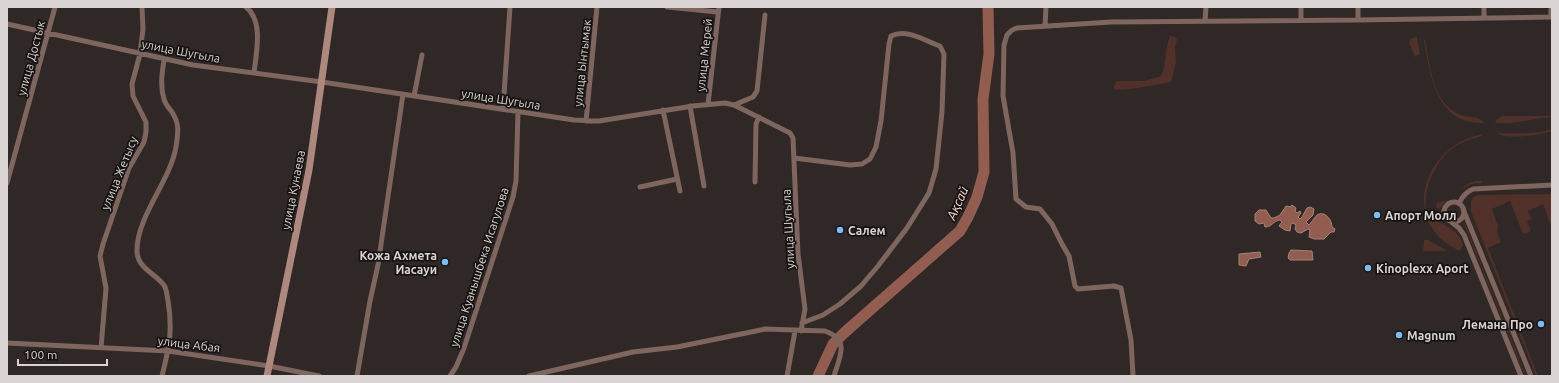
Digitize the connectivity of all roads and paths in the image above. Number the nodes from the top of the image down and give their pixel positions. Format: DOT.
graph roads {
  1 [pos="55,7"];
  2 [pos="142,7"];
  3 [pos="246,7"];
  4 [pos="332,7"];
  5 [pos="510,7"];
  6 [pos="597,7"];
  7 [pos="667,7"];
  8 [pos="1046,7"];
  9 [pos="1206,7"];
  10 [pos="1301,7"];
  11 [pos="1358,7"];
  12 [pos="1484,7"];
  13 [pos="1551,7"];
  14 [pos="719,10"];
  15 [pos="765,15"];
  16 [pos="1552,17"];
  17 [pos="1484,18"];
  18 [pos="1301,20"];
  19 [pos="1358,20"];
  20 [pos="1205,21"];
  21 [pos="7,24"];
  22 [pos="1045,26"];
  23 [pos="49,33"];
  24 [pos="140,54"];
  25 [pos="422,55"];
  26 [pos="164,60"];
  27 [pos="254,73"];
  28 [pos="322,82"];
  29 [pos="403,94"];
  30 [pos="414,96"];
  31 [pos="708,104"];
  32 [pos="734,105"];
  33 [pos="690,106"];
  34 [pos="503,109"];
  35 [pos="663,110"];
  36 [pos="518,112"];
  37 [pos="759,117"];
  38 [pos="586,121"];
  39 [pos="794,158"];
  40 [pos="677,179"];
  41 [pos="755,182"];
  42 [pos="7,183"];
  43 [pos="704,186"];
  44 [pos="1552,186"];
  45 [pos="640,187"];
  46 [pos="680,191"];
  47 [pos="1459,203"];
  48 [pos="1464,209"];
  49 [pos="1449,220"];
  50 [pos="802,323"];
  51 [pos="798,331"];
  52 [pos="7,343"];
  53 [pos="101,348"];
  54 [pos="168,351"];
  55 [pos="269,366"];
  56 [pos="162,376"];
  57 [pos="267,376"];
  58 [pos="319,376"];
  59 [pos="357,376"];
  60 [pos="450,376"];
  61 [pos="529,376"];
  62 [pos="787,376"];
  63 [pos="834,376"];
  64 [pos="1133,376"];
  65 [pos="1521,376"];
  66 [pos="1531,376"];
  1 -- 23 [label="street, улица Достык"];
  2 -- 24 [label="street, улица Жетысу"];
  3 -- 27 [label="street"];
  4 -- 28 [label="main road, улица Кунаева"];
  5 -- 34 [label="street"];
  6 -- 38 [label="street, улица Ынтымак"];
  7 -- 14 [label="street"];
  8 -- 22 [label="street"];
  9 -- 20 [label="street"];
  10 -- 18 [label="street"];
  11 -- 19 [label="street"];
  12 -- 17 [label="street"];
  13 -- 16 [label="street"];
  14 -- 31 [label="street, улица Мерей"];
  15 -- 32 [label="street"];
  16 -- 17 [label="street"];
  17 -- 19 [label="street"];
  18 -- 19 [label="street"];
  18 -- 20 [label="street"];
  20 -- 22 [label="street"];
  21 -- 23 [label="street, улица Шугыла"];
  22 -- 64 [label="street"];
  23 -- 24 [label="street, улица Шугыла"];
  23 -- 42 [label="street, улица Достык"];
  24 -- 26 [label="street, улица Шугыла"];
  24 -- 53 [label="street, улица Жетысу"];
  25 -- 30 [label="street"];
  26 -- 27 [label="street, улица Шугыла"];
  26 -- 54 [label="street"];
  27 -- 28 [label="street, улица Шугыла"];
  28 -- 29 [label="street, улица Шугыла"];
  28 -- 55 [label="main road, улица Кунаева"];
  29 -- 30 [label="street, улица Шугыла"];
  29 -- 59 [label="street"];
  30 -- 34 [label="street, улица Шугыла"];
  31 -- 32 [label="street, улица Шугыла"];
  31 -- 33 [label="street, улица Шугыла"];
  32 -- 37 [label="street, улица Шугыла"];
  33 -- 35 [label="street, улица Шугыла"];
  33 -- 43 [label="street"];
  34 -- 36 [label="street, улица Шугыла"];
  35 -- 38 [label="street, улица Шугыла"];
  35 -- 40 [label="street"];
  36 -- 38 [label="street, улица Шугыла"];
  36 -- 60 [label="street, улица Куанышбека Исагулова"];
  37 -- 39 [label="street, улица Шугыла"];
  37 -- 41 [label="street"];
  39 -- 50 [label="street, улица Шугыла"];
  39 -- 50 [label="street"];
  40 -- 45 [label="street"];
  40 -- 46 [label="street"];
  44 -- 47 [label="street"];
  47 -- 48 [label="street"];
  47 -- 49 [label="street"];
  48 -- 49 [label="street"];
  48 -- 66 [label="street"];
  49 -- 65 [label="street"];
  50 -- 51 [label="street, улица Шугыла"];
  51 -- 61 [label="street"];
  51 -- 62 [label="street, улица Шугыла"];
  51 -- 63 [label="street"];
  52 -- 53 [label="street, улица Абая"];
  53 -- 54 [label="street, улица Абая"];
  54 -- 55 [label="street, улица Абая"];
  54 -- 56 [label="street"];
  55 -- 57 [label="main road, улица Кунаева"];
  55 -- 58 [label="street, улица Абая"];
}
